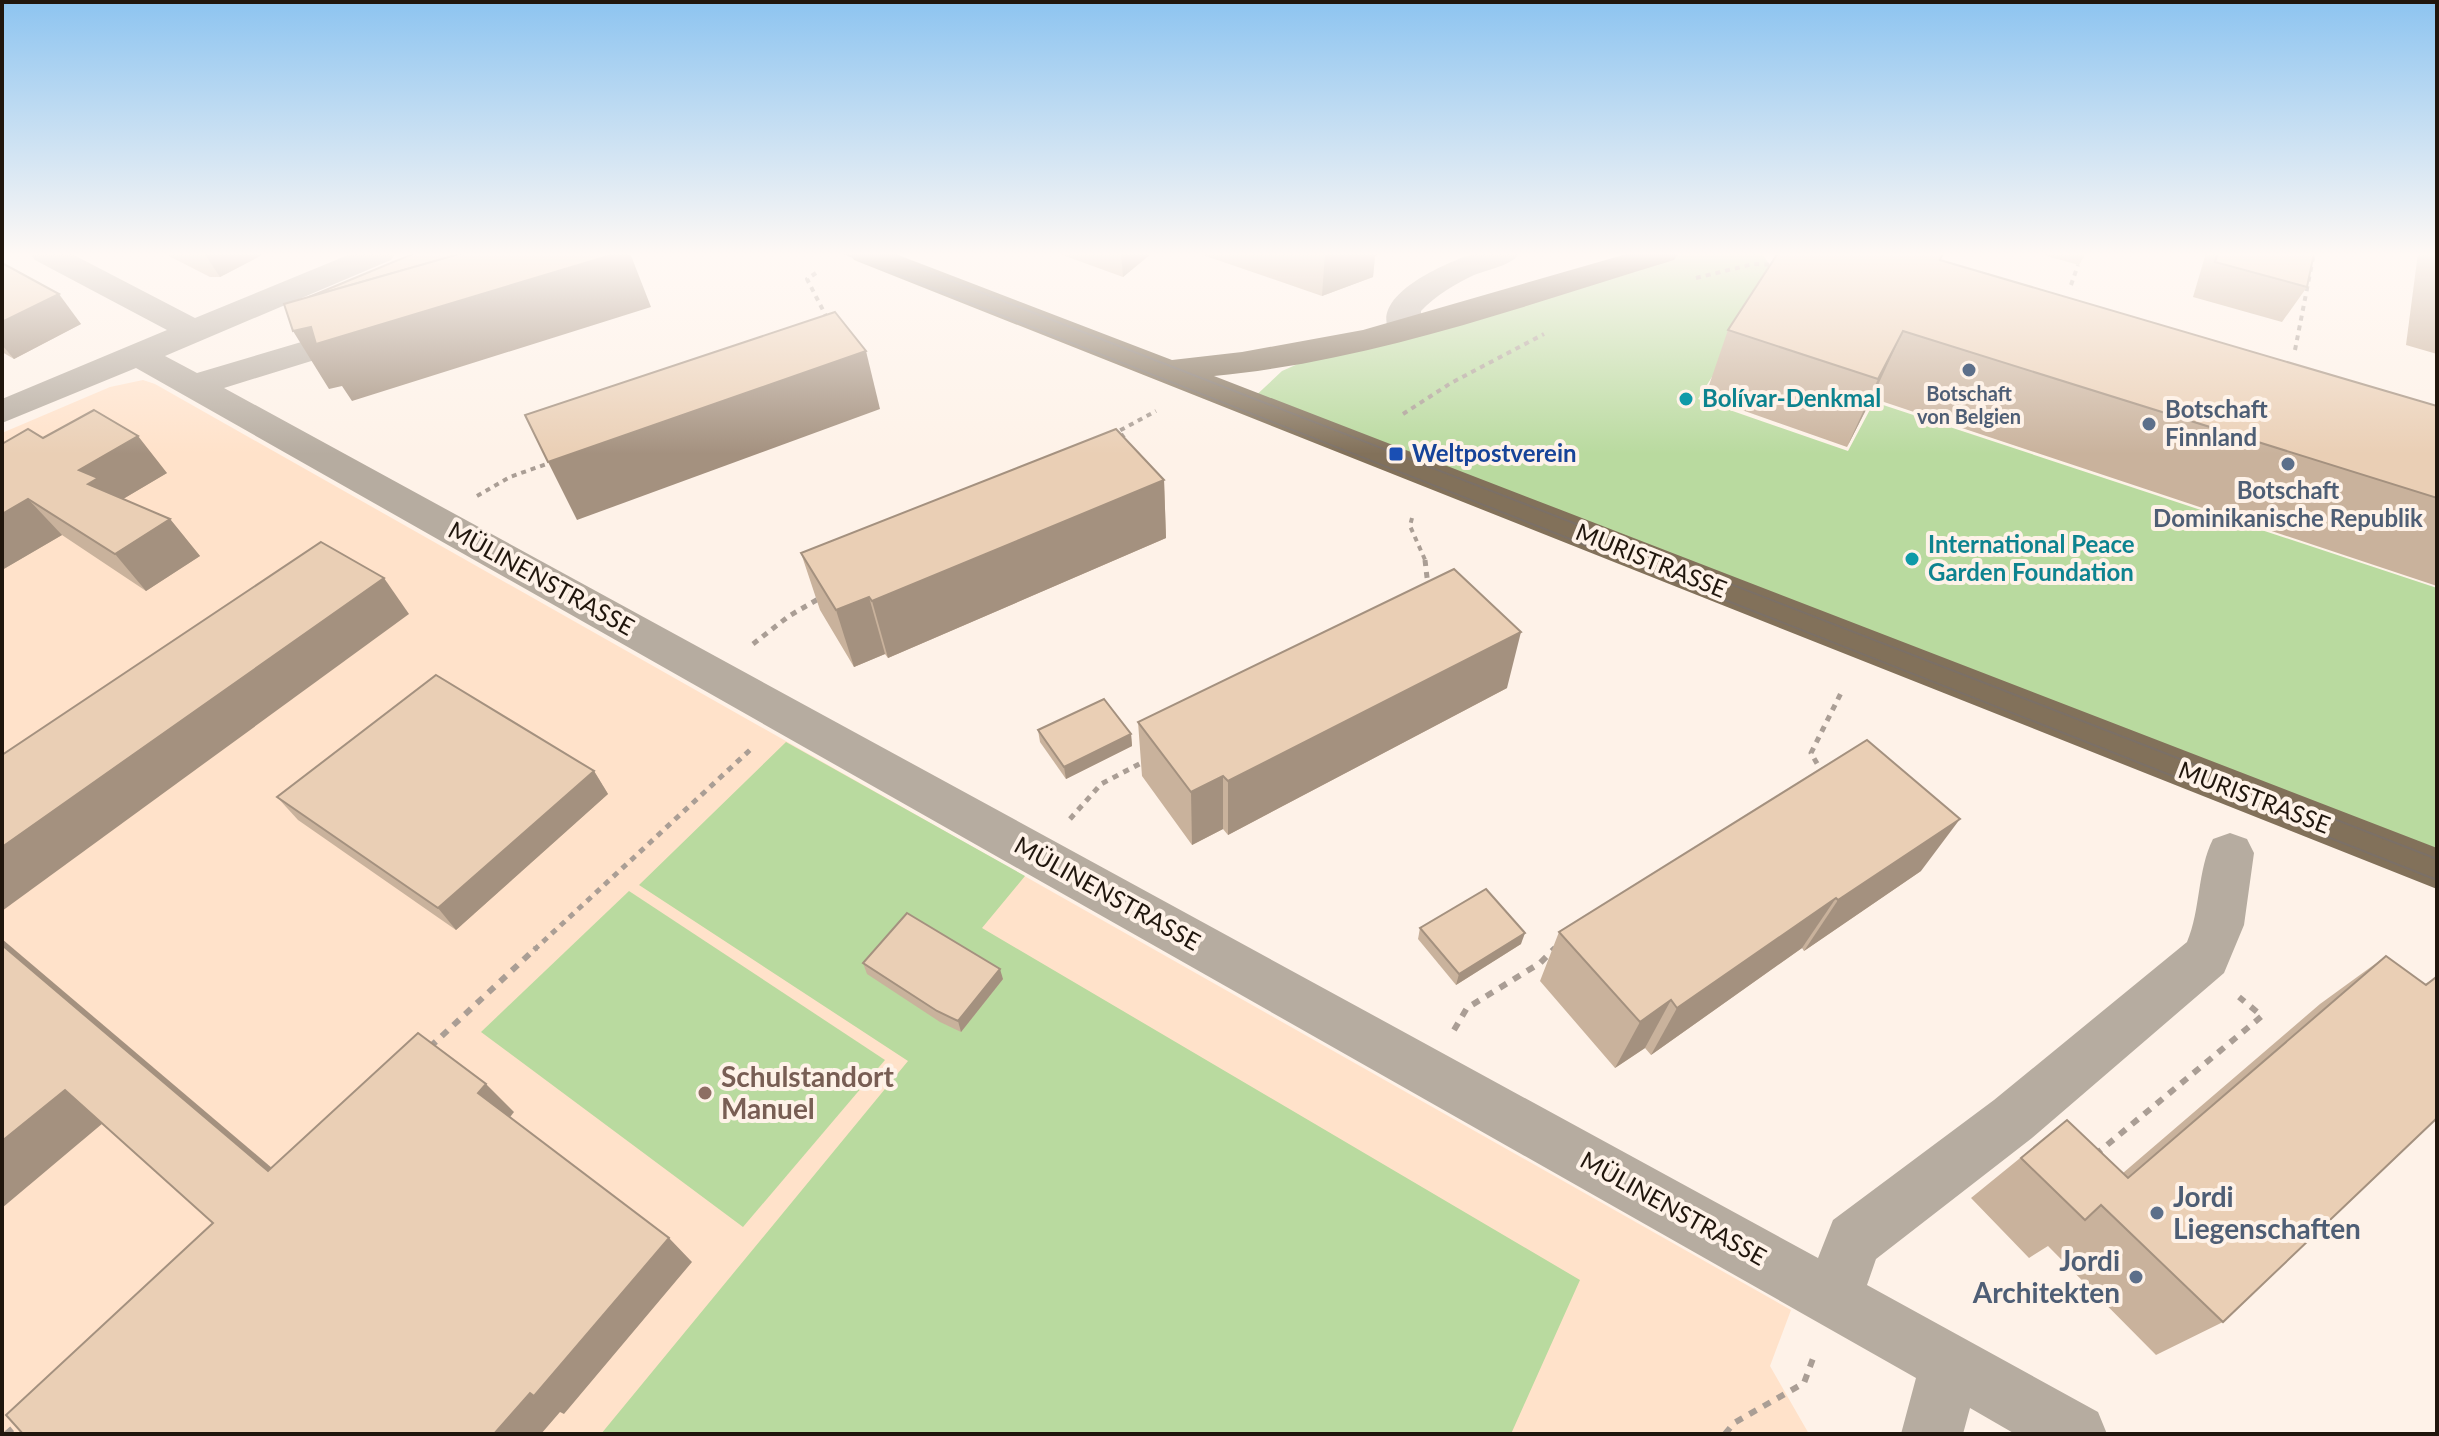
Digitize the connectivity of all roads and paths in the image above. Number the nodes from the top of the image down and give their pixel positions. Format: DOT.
graph roads {
  1 [pos="173,320"];
  2 [pos="220,320"];
  3 [pos="1038,320"];
  4 [pos="1404,320"];
  5 [pos="1435,320"];
  6 [pos="2301,320"];
  7 [pos="401,323"];
  8 [pos="1404,329"];
  9 [pos="194,331"];
  10 [pos="1550,331"];
  11 [pos="2295,350"];
  12 [pos="138,355"];
  13 [pos="1167,370"];
  14 [pos="194,386"];
  15 [pos="1156,410"];
  16 [pos="2,412"];
  17 [pos="1403,414"];
  18 [pos="1298,422"];
  19 [pos="1127,444"];
  20 [pos="561,458"];
  21 [pos="1412,518"];
  22 [pos="439,522"];
  23 [pos="833,592"];
  24 [pos="1429,596"];
  25 [pos="716,676"];
  26 [pos="1841,693"];
  27 [pos="787,716"];
  28 [pos="1149,759"];
  29 [pos="1812,784"];
  30 [pos="2230,853"];
  31 [pos="1038,855"];
  32 [pos="2437,869"];
  33 [pos="1560,943"];
  34 [pos="2262,1016"];
  35 [pos="427,1050"];
  36 [pos="1429,1073"];
  37 [pos="2083,1165"];
  38 [pos="1833,1299"];
  39 [pos="1950,1364"];
  40 [pos="29,1413"];
  41 [pos="6,1434"];
  42 [pos="1725,1434"];
  43 [pos="1932,1434"];
  44 [pos="2076,1434"];
  1 -- 9 [label="street"];
  2 -- 9 [label="street"];
  3 -- 13 [label="main road, MURISTRASSE"];
  4 -- 8 [label="street"];
  5 -- 8 [label="main road"];
  6 -- 11 [label="path"];
  7 -- 14 [label="street"];
  8 -- 13 [label="main road"];
  8 -- 18 [label="main road"];
  9 -- 12 [label="street"];
  10 -- 17 [label="path"];
  12 -- 14 [label="street, MÜLINENSTRASSE"];
  12 -- 16 [label="street"];
  13 -- 18 [label="main road, MURISTRASSE"];
  14 -- 22 [label="street, MÜLINENSTRASSE"];
  15 -- 19 [label="path"];
  18 -- 32 [label="main road, MURISTRASSE"];
  20 -- 22 [label="path"];
  21 -- 24 [label="path"];
  22 -- 25 [label="street, MÜLINENSTRASSE"];
  23 -- 25 [label="path"];
  25 -- 27 [label="street, MÜLINENSTRASSE"];
  26 -- 29 [label="path"];
  27 -- 31 [label="street, MÜLINENSTRASSE"];
  27 -- 35 [label="path"];
  28 -- 31 [label="path"];
  30 -- 38 [label="street"];
  31 -- 36 [label="street, MÜLINENSTRASSE"];
  33 -- 36 [label="path"];
  34 -- 37 [label="path"];
  36 -- 38 [label="street, MÜLINENSTRASSE"];
  38 -- 39 [label="street, MÜLINENSTRASSE"];
  38 -- 42 [label="path"];
  39 -- 43 [label="street"];
  39 -- 44 [label="street, MÜLINENSTRASSE"];
  40 -- 41 [label="path"];
}
